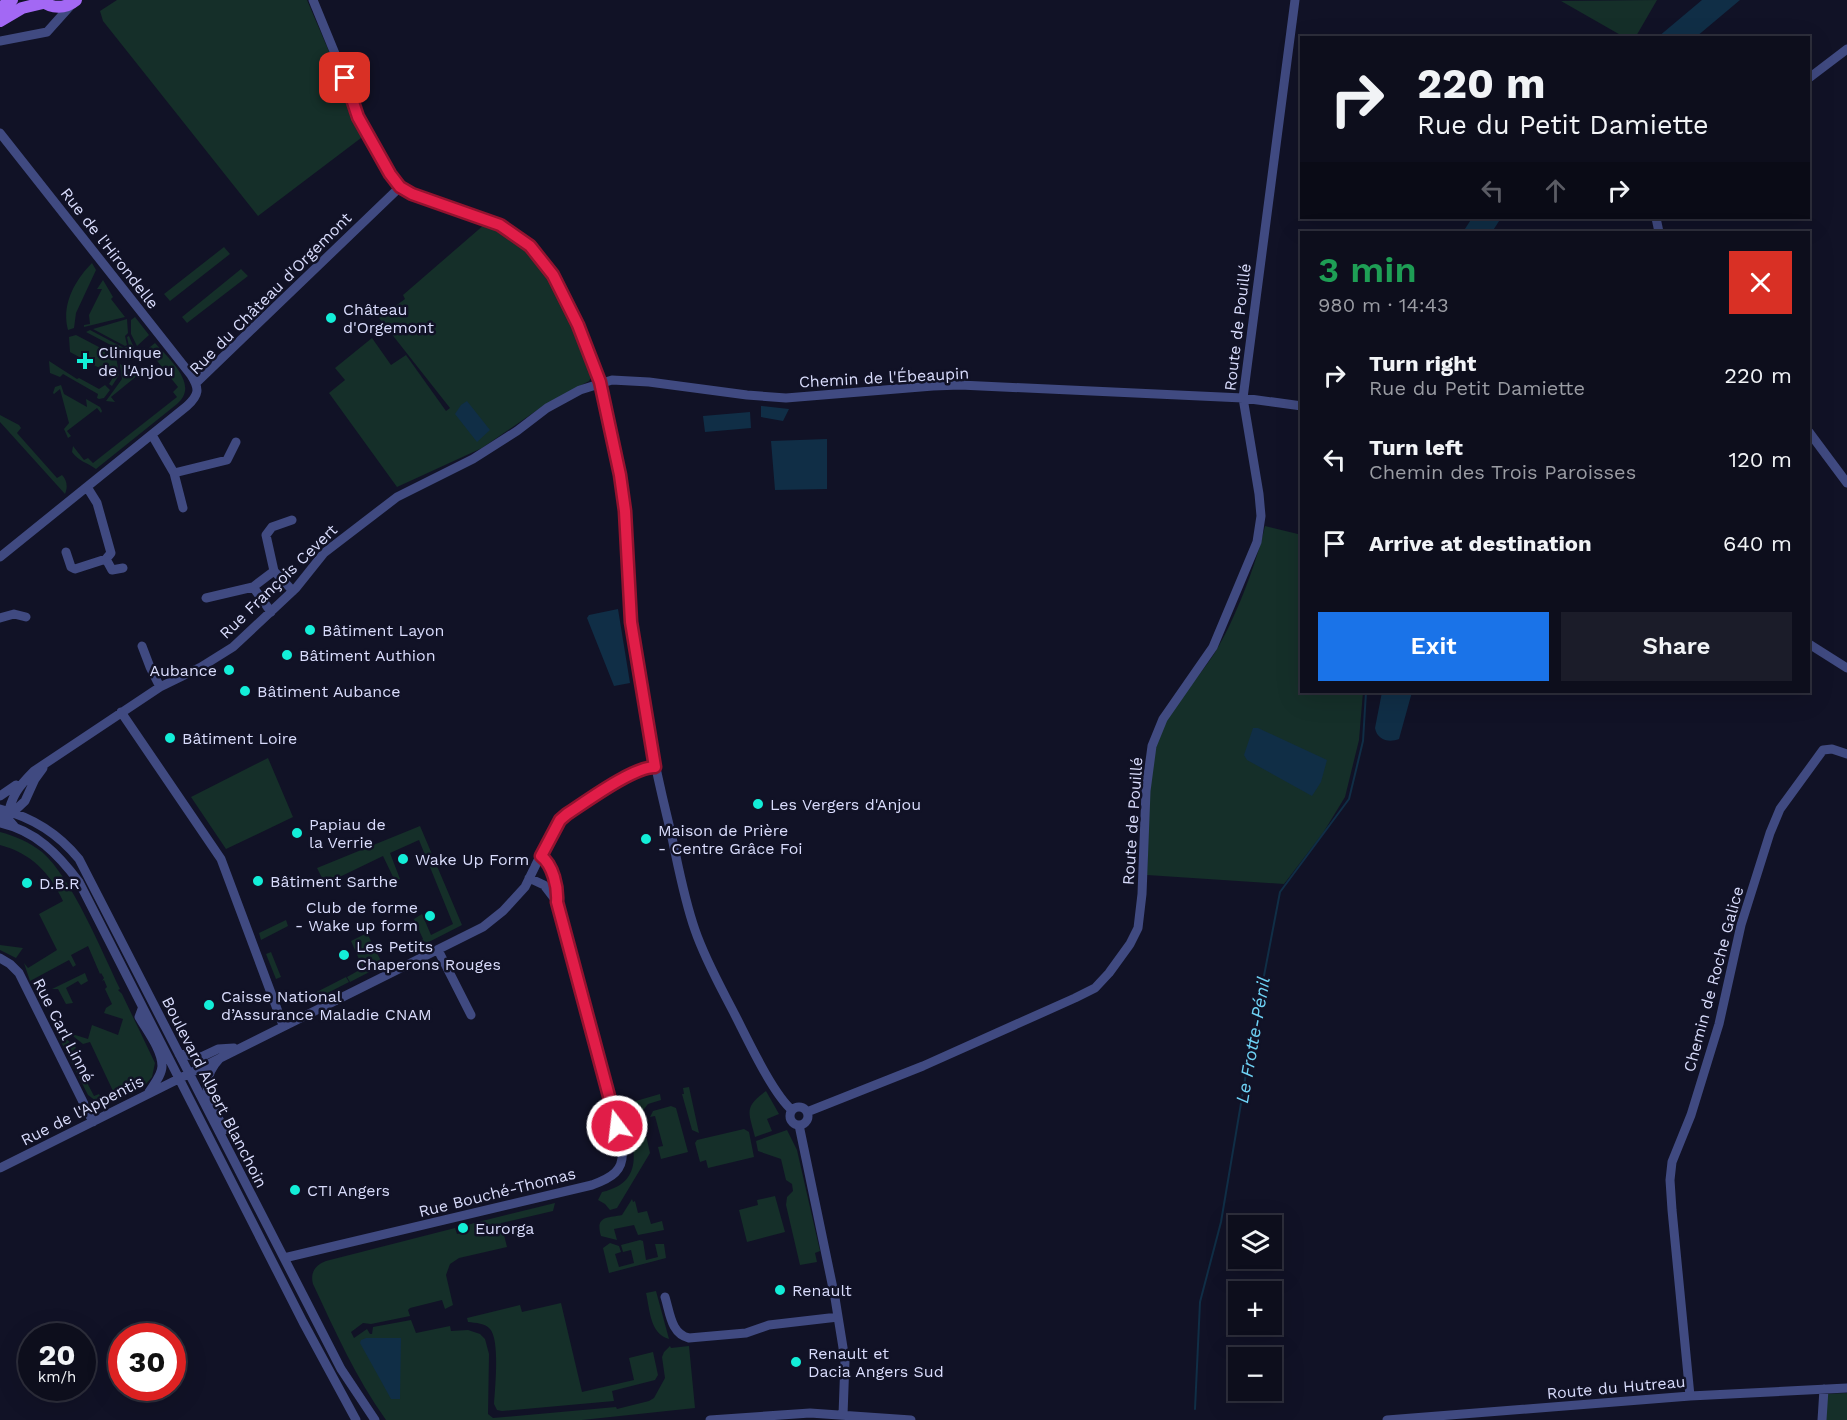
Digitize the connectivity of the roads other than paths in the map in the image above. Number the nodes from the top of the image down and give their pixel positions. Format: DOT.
graph roads {
  1 [pos="12,0"];
  2 [pos="313,0"];
  3 [pos="1295,0"];
  4 [pos="75,1"];
  5 [pos="44,3"];
  6 [pos="0,8"];
  7 [pos="0,21"];
  8 [pos="57,21"];
  9 [pos="0,41"];
  10 [pos="1847,49"];
  11 [pos="1810,77"];
  12 [pos="0,133"];
  13 [pos="400,187"];
  14 [pos="600,382"];
  15 [pos="196,383"];
  16 [pos="1243,398"];
  17 [pos="1300,406"];
  18 [pos="1810,433"];
  19 [pos="152,435"];
  20 [pos="236,442"];
  21 [pos="174,473"];
  22 [pos="1847,483"];
  23 [pos="87,487"];
  24 [pos="183,508"];
  25 [pos="292,520"];
  26 [pos="66,552"];
  27 [pos="0,557"];
  28 [pos="106,559"];
  29 [pos="123,568"];
  30 [pos="274,571"];
  31 [pos="253,587"];
  32 [pos="293,591"];
  33 [pos="206,598"];
  34 [pos="271,612"];
  35 [pos="26,617"];
  36 [pos="0,618"];
  37 [pos="1810,645"];
  38 [pos="142,646"];
  39 [pos="1847,668"];
  40 [pos="160,687"];
  41 [pos="122,712"];
  42 [pos="61,752"];
  43 [pos="1847,754"];
  44 [pos="655,767"];
  45 [pos="34,771"];
  46 [pos="0,796"];
  47 [pos="6,817"];
  48 [pos="541,856"];
  49 [pos="529,878"];
  50 [pos="557,902"];
  51 [pos="438,950"];
  52 [pos="0,958"];
  53 [pos="142,1009"];
  54 [pos="471,1015"];
  55 [pos="283,1025"];
  56 [pos="240,1047"];
  57 [pos="178,1054"];
  58 [pos="221,1056"];
  59 [pos="188,1073"];
  60 [pos="179,1078"];
  61 [pos="148,1094"];
  62 [pos="792,1110"];
  63 [pos="807,1112"];
  64 [pos="93,1122"];
  65 [pos="799,1125"];
  66 [pos="225,1143"];
  67 [pos="0,1168"];
  68 [pos="259,1236"];
  69 [pos="285,1258"];
  70 [pos="279,1274"];
  71 [pos="665,1297"];
  72 [pos="838,1317"];
  73 [pos="1847,1388"];
  74 [pos="1824,1389"];
  75 [pos="1690,1396"];
  76 [pos="350,1415"];
  77 [pos="843,1415"];
  78 [pos="356,1420"];
  79 [pos="375,1420"];
  80 [pos="710,1420"];
  81 [pos="911,1420"];
  82 [pos="1387,1420"];
  83 [pos="1822,1420"];
  1 -- 6 [label="main road"];
  2 -- 13 [label="street"];
  3 -- 16 [label="street, Route de Pouillé"];
  4 -- 5 [label="main road"];
  4 -- 8 [label="street"];
  5 -- 7 [label="main road"];
  5 -- 8 [label="street"];
  8 -- 9 [label="street"];
  10 -- 11 [label="street"];
  12 -- 15 [label="street, Rue de l'Hirondelle"];
  13 -- 14 [label="street"];
  13 -- 15 [label="street, Rue du Château d'Orgemont"];
  14 -- 16 [label="street, Chemin de l'Ébeaupin"];
  14 -- 32 [label="street, Rue François Cevert"];
  14 -- 44 [label="street"];
  15 -- 19 [label="street, Rue du Château d'Orgemont"];
  16 -- 17 [label="street, Chemin de l'Ébeaupin"];
  16 -- 63 [label="street, Route de Pouillé"];
  18 -- 22 [label="street"];
  19 -- 21 [label="street"];
  19 -- 23 [label="street, Rue du Château d'Orgemont"];
  20 -- 21 [label="street"];
  21 -- 24 [label="street"];
  23 -- 27 [label="street, Rue du Château d'Orgemont"];
  23 -- 28 [label="street"];
  25 -- 30 [label="street"];
  26 -- 28 [label="street"];
  28 -- 29 [label="street"];
  30 -- 31 [label="street"];
  30 -- 32 [label="street"];
  31 -- 33 [label="street"];
  31 -- 34 [label="street"];
  32 -- 34 [label="street, Rue François Cevert"];
  34 -- 40 [label="street, Rue François Cevert"];
  35 -- 36 [label="street"];
  37 -- 39 [label="street"];
  38 -- 40 [label="street"];
  40 -- 41 [label="street, Rue François Cevert"];
  41 -- 42 [label="street, Rue François Cevert"];
  41 -- 55 [label="street"];
  42 -- 45 [label="street, Rue François Cevert"];
  42 -- 47 [label="street, Rue François Cevert"];
  43 -- 75 [label="street, Chemin de Roche Galice"];
  44 -- 48 [label="street"];
  44 -- 62 [label="street"];
  45 -- 46 [label="street"];
  45 -- 47 [label="street, Rue François Cevert"];
  47 -- 53 [label="street, Boulevard Albert Blanchoin"];
  47 -- 57 [label="street, Boulevard Albert Blanchoin"];
  48 -- 49 [label="street"];
  48 -- 50 [label="street, Rue Bouché-Thomas"];
  49 -- 50 [label="street"];
  49 -- 51 [label="street"];
  50 -- 69 [label="street, Rue Bouché-Thomas"];
  51 -- 54 [label="street"];
  51 -- 55 [label="street"];
  52 -- 64 [label="street, Rue Carl Linné"];
  53 -- 60 [label="street, Boulevard Albert Blanchoin"];
  53 -- 61 [label="street"];
  55 -- 56 [label="street"];
  56 -- 57 [label="street"];
  56 -- 58 [label="street, Rue de l'Appentis"];
  57 -- 59 [label="street, Boulevard Albert Blanchoin"];
  58 -- 59 [label="street, Rue de l'Appentis"];
  58 -- 66 [label="street"];
  59 -- 60 [label="street, Rue de l'Appentis"];
  59 -- 66 [label="street, Boulevard Albert Blanchoin"];
  60 -- 61 [label="street, Rue de l'Appentis"];
  60 -- 68 [label="street, Boulevard Albert Blanchoin"];
  61 -- 64 [label="street, Rue de l'Appentis"];
  62 -- 63 [label="street"];
  62 -- 65 [label="street"];
  63 -- 65 [label="street"];
  64 -- 67 [label="street, Rue de l'Appentis"];
  65 -- 72 [label="street"];
  66 -- 69 [label="street, Boulevard Albert Blanchoin"];
  68 -- 69 [label="street"];
  68 -- 70 [label="street, Boulevard Albert Blanchoin"];
  69 -- 70 [label="street"];
  69 -- 79 [label="street, Boulevard Albert Blanchoin"];
  70 -- 76 [label="street, Boulevard Albert Blanchoin"];
  71 -- 72 [label="street"];
  72 -- 77 [label="street"];
  73 -- 74 [label="street, Route du Hutreau"];
  74 -- 75 [label="street, Route du Hutreau"];
  74 -- 83 [label="street"];
  75 -- 82 [label="street, Route du Hutreau"];
  76 -- 78 [label="street, Boulevard Albert Blanchoin"];
  77 -- 80 [label="street"];
  77 -- 81 [label="street"];
}
